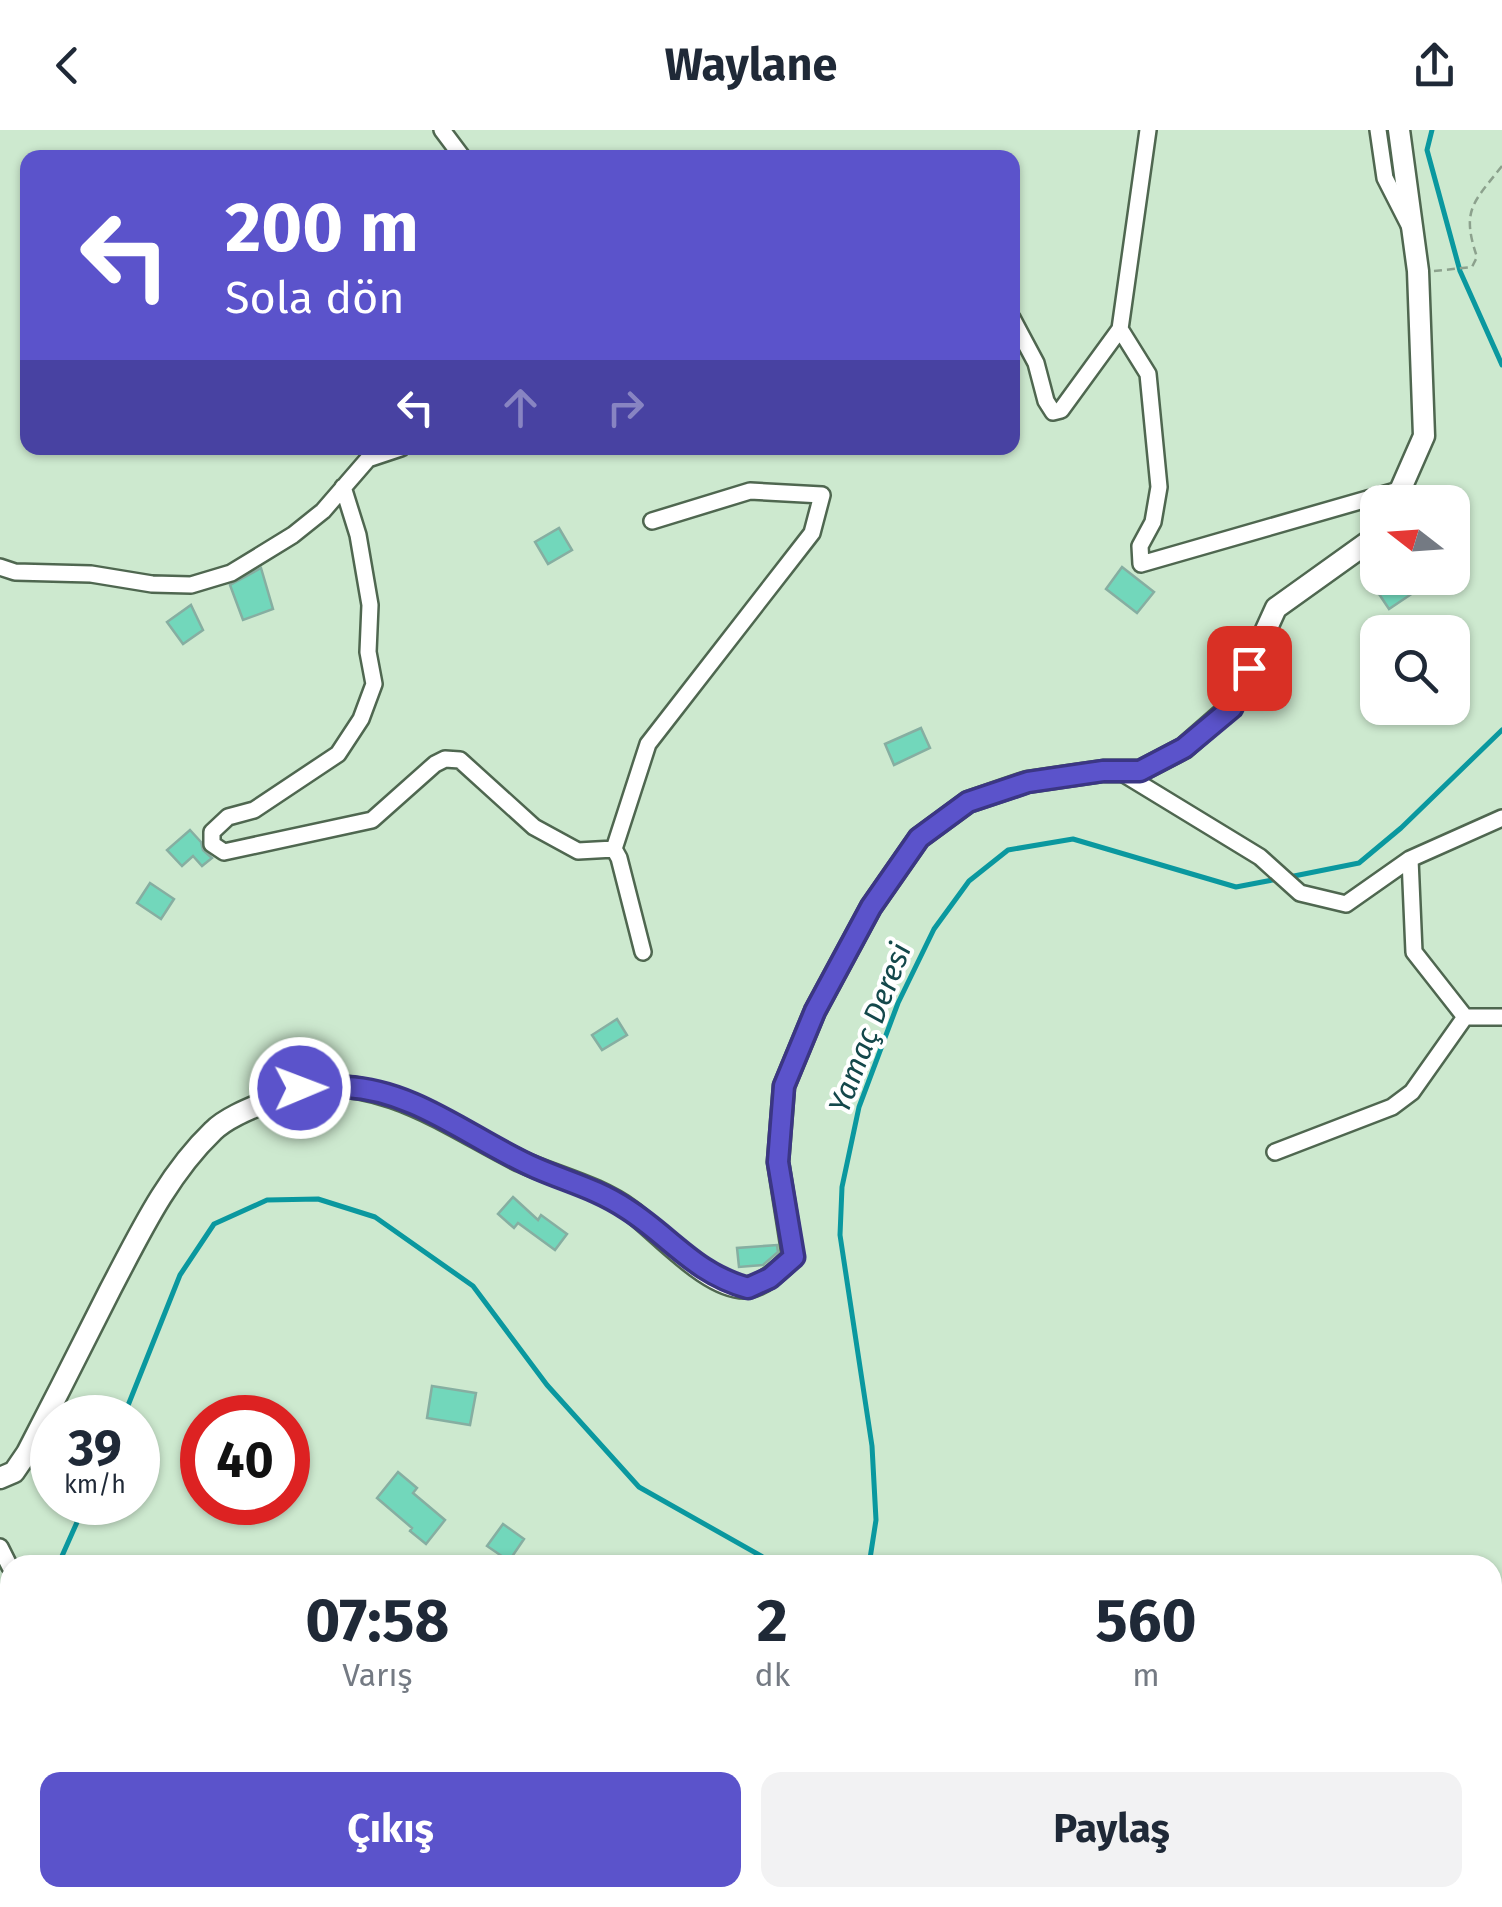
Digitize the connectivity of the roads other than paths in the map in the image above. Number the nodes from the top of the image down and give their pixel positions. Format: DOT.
graph roads {
  1 [pos="1148,130"];
  2 [pos="1378,130"];
  3 [pos="1398,130"];
  4 [pos="1412,230"];
  5 [pos="1120,329"];
  6 [pos="1020,333"];
  7 [pos="380,455"];
  8 [pos="1404,485"];
  9 [pos="343,487"];
  10 [pos="1360,506"];
  11 [pos="652,521"];
  12 [pos="1360,548"];
  13 [pos="0,567"];
  14 [pos="1118,771"];
  15 [pos="1502,818"];
  16 [pos="614,849"];
  17 [pos="1410,859"];
  18 [pos="643,952"];
  19 [pos="1465,1016"];
  20 [pos="1502,1017"];
  21 [pos="1275,1152"];
  22 [pos="0,1478"];
  1 -- 5 [label="street"];
  2 -- 4 [label="street"];
  3 -- 4 [label="street"];
  4 -- 8 [label="street"];
  5 -- 6 [label="street"];
  5 -- 10 [label="street"];
  7 -- 9 [label="street"];
  9 -- 13 [label="street"];
  9 -- 16 [label="street"];
  11 -- 16 [label="street"];
  12 -- 14 [label="street"];
  14 -- 17 [label="street"];
  14 -- 22 [label="street"];
  15 -- 17 [label="street"];
  16 -- 18 [label="street"];
  17 -- 19 [label="street"];
  19 -- 20 [label="street"];
  19 -- 21 [label="street"];
}
